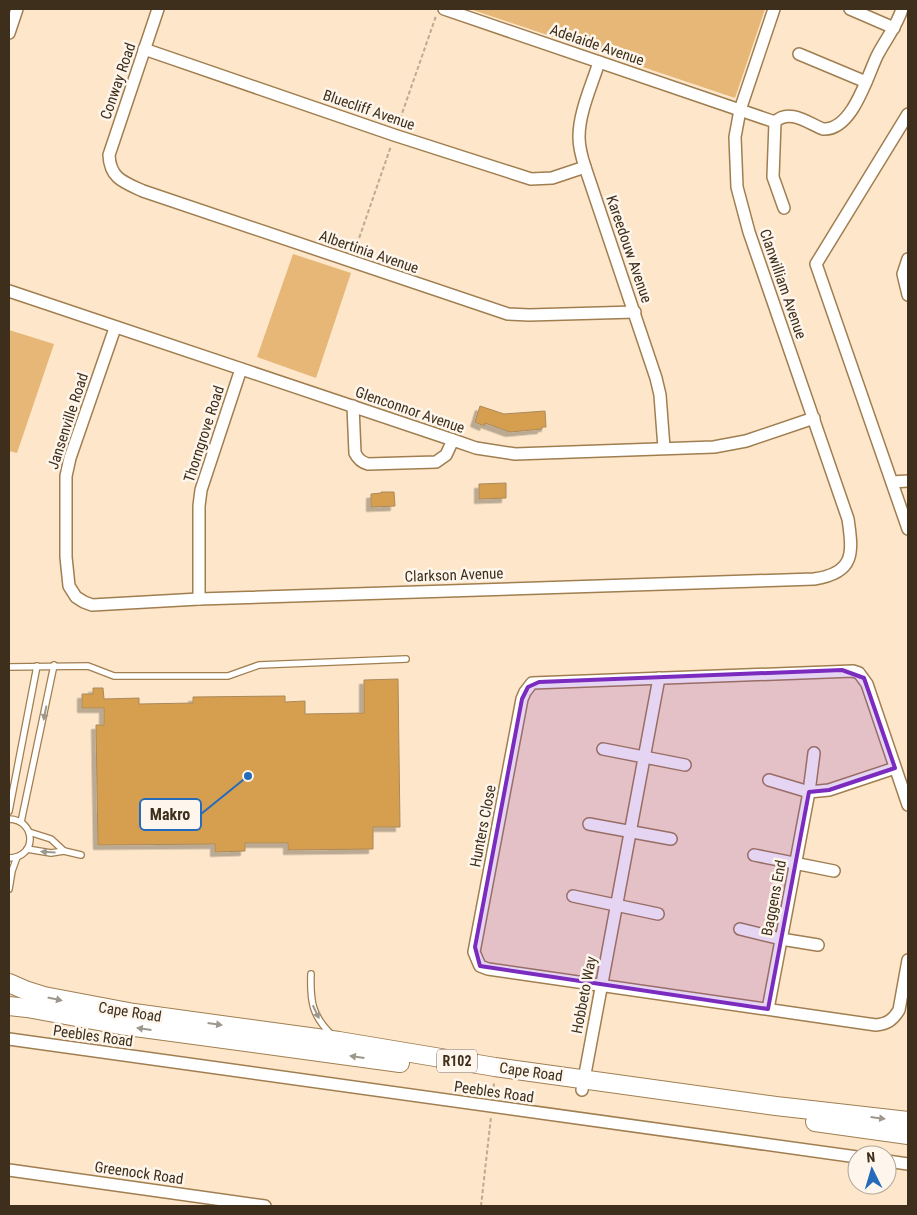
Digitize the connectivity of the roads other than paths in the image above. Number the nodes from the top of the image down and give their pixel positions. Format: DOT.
graph roads {
  1 [pos="17,9"];
  2 [pos="158,9"];
  3 [pos="444,9"];
  4 [pos="774,9"];
  5 [pos="850,9"];
  6 [pos="902,9"];
  7 [pos="894,28"];
  8 [pos="9,34"];
  9 [pos="144,49"];
  10 [pos="799,54"];
  11 [pos="599,62"];
  12 [pos="866,82"];
  13 [pos="740,110"];
  14 [pos="908,114"];
  15 [pos="775,122"];
  16 [pos="109,164"];
  17 [pos="585,168"];
  18 [pos="784,208"];
  19 [pos="908,259"];
  20 [pos="9,291"];
  21 [pos="908,295"];
  22 [pos="635,312"];
  23 [pos="115,328"];
  24 [pos="241,369"];
  25 [pos="354,406"];
  26 [pos="814,418"];
  27 [pos="453,440"];
  28 [pos="664,448"];
  29 [pos="908,481"];
  30 [pos="892,482"];
  31 [pos="908,529"];
  32 [pos="845,566"];
  33 [pos="69,586"];
  34 [pos="199,599"];
  35 [pos="406,659"];
  36 [pos="54,665"];
  37 [pos="36,666"];
  38 [pos="9,667"];
  39 [pos="660,678"];
  40 [pos="603,749"];
  41 [pos="814,753"];
  42 [pos="645,757"];
  43 [pos="685,764"];
  44 [pos="895,768"];
  45 [pos="769,780"];
  46 [pos="809,792"];
  47 [pos="908,805"];
  48 [pos="9,812"];
  49 [pos="9,819"];
  50 [pos="21,822"];
  51 [pos="589,824"];
  52 [pos="29,832"];
  53 [pos="631,832"];
  54 [pos="672,839"];
  55 [pos="27,849"];
  56 [pos="64,851"];
  57 [pos="81,855"];
  58 [pos="754,855"];
  59 [pos="17,857"];
  60 [pos="9,858"];
  61 [pos="796,864"];
  62 [pos="834,871"];
  63 [pos="9,889"];
  64 [pos="573,896"];
  65 [pos="616,906"];
  66 [pos="658,914"];
  67 [pos="740,930"];
  68 [pos="781,939"];
  69 [pos="818,945"];
  70 [pos="908,960"];
  71 [pos="310,974"];
  72 [pos="9,983"];
  73 [pos="601,986"];
  74 [pos="9,1006"];
  75 [pos="768,1009"];
  76 [pos="9,1039"];
  77 [pos="340,1041"];
  78 [pos="582,1084"];
  79 [pos="908,1121"];
  80 [pos="908,1135"];
  81 [pos="847,1156"];
  82 [pos="9,1170"];
  83 [pos="265,1206"];
  1 -- 8 [label="street"];
  2 -- 9 [label="street, Conway Road"];
  3 -- 11 [label="street, Adelaide Avenue"];
  4 -- 13 [label="street, Clanwilliam Avenue"];
  5 -- 7 [label="street"];
  6 -- 7 [label="street"];
  7 -- 12 [label="street"];
  9 -- 16 [label="street, Conway Road"];
  9 -- 17 [label="street, Bluecliff Avenue"];
  10 -- 12 [label="street"];
  11 -- 13 [label="street, Adelaide Avenue"];
  11 -- 17 [label="street, Kareedouw Avenue"];
  12 -- 15 [label="street"];
  13 -- 15 [label="street, Adelaide Avenue"];
  13 -- 26 [label="street, Clanwilliam Avenue"];
  14 -- 30 [label="street"];
  15 -- 18 [label="street"];
  16 -- 22 [label="street, Albertinia Avenue"];
  17 -- 22 [label="street, Kareedouw Avenue"];
  19 -- 21 [label="street"];
  20 -- 23 [label="street, Glenconnor Avenue"];
  22 -- 28 [label="street, Kareedouw Avenue"];
  23 -- 24 [label="street, Glenconnor Avenue"];
  23 -- 33 [label="street, Jansenville Road"];
  24 -- 25 [label="street, Glenconnor Avenue"];
  24 -- 34 [label="street, Thorngrove Road"];
  25 -- 27 [label="street, Glenconnor Avenue"];
  25 -- 27 [label="street"];
  26 -- 28 [label="street, Glenconnor Avenue"];
  26 -- 32 [label="street, Clanwilliam Avenue"];
  27 -- 28 [label="street, Glenconnor Avenue"];
  29 -- 30 [label="street"];
  30 -- 31 [label="street"];
  32 -- 34 [label="street, Clarkson Avenue"];
  33 -- 34 [label="street, Clarkson Avenue"];
  35 -- 36 [label="lane"];
  36 -- 37 [label="lane"];
  36 -- 50 [label="lane, one-way"];
  37 -- 38 [label="lane"];
  37 -- 48 [label="lane"];
  39 -- 42 [label="street, Hobbeto Way"];
  39 -- 44 [label="street, Hunters Close"];
  39 -- 73 [label="street, Hunters Close"];
  40 -- 42 [label="street"];
  41 -- 46 [label="street, Baggens End"];
  42 -- 43 [label="street"];
  42 -- 53 [label="street, Hobbeto Way"];
  44 -- 46 [label="street"];
  44 -- 47 [label="street, Hunters Close"];
  45 -- 46 [label="street"];
  46 -- 61 [label="street, Baggens End"];
  49 -- 50 [label="lane"];
  50 -- 52 [label="lane"];
  51 -- 53 [label="street"];
  52 -- 55 [label="lane"];
  52 -- 56 [label="lane"];
  53 -- 54 [label="street"];
  53 -- 65 [label="street, Hobbeto Way"];
  56 -- 55 [label="lane, one-way"];
  55 -- 59 [label="lane"];
  56 -- 57 [label="lane"];
  58 -- 61 [label="street"];
  59 -- 60 [label="lane"];
  59 -- 63 [label="lane"];
  61 -- 62 [label="street"];
  61 -- 68 [label="street, Baggens End"];
  64 -- 65 [label="street"];
  65 -- 66 [label="street"];
  65 -- 73 [label="street, Hobbeto Way"];
  67 -- 68 [label="street"];
  68 -- 69 [label="street"];
  68 -- 75 [label="street, Baggens End"];
  70 -- 75 [label="street, Hunters Close"];
  71 -- 77 [label="lane, one-way"];
  72 -- 77 [label="main road, Cape Road / R102, one-way"];
  73 -- 75 [label="street, Hunters Close"];
  73 -- 78 [label="street, Hobbeto Way"];
  78 -- 74 [label="main road, Cape Road / R102, one-way"];
  76 -- 81 [label="street, Peebles Road"];
  77 -- 78 [label="main road, Cape Road / R102"];
  78 -- 79 [label="main road, Cape Road / R102, one-way"];
  78 -- 80 [label="main road, Cape Road / R102"];
  82 -- 83 [label="street, Greenock Road"];
}
